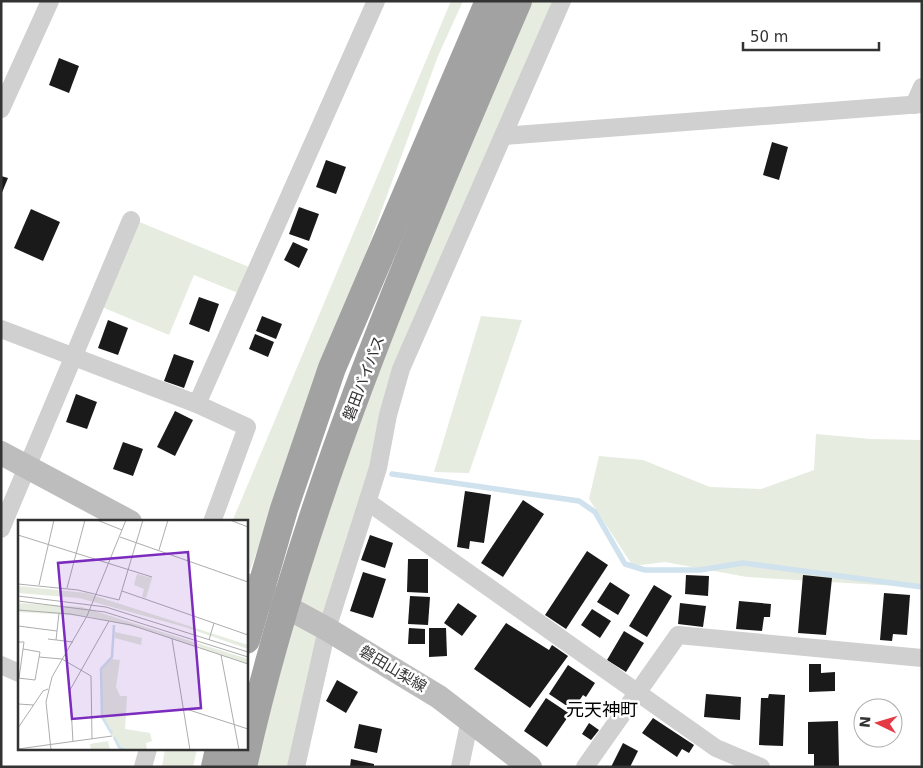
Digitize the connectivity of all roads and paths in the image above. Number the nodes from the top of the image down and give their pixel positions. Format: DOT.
graph roads {
  1 [pos="50,1"];
  2 [pos="376,1"];
  3 [pos="489,1"];
  4 [pos="518,1"];
  5 [pos="562,1"];
  6 [pos="922,87"];
  7 [pos="918,104"];
  8 [pos="1,109"];
  9 [pos="503,136"];
  10 [pos="131,220"];
  11 [pos="1,329"];
  12 [pos="73,357"];
  13 [pos="197,404"];
  14 [pos="1,454"];
  15 [pos="27,466"];
  16 [pos="368,502"];
  17 [pos="126,520"];
  18 [pos="213,520"];
  19 [pos="1,529"];
  20 [pos="248,586"];
  21 [pos="322,626"];
  22 [pos="248,633"];
  23 [pos="922,658"];
  24 [pos="1,665"];
  25 [pos="18,673"];
  26 [pos="636,693"];
  27 [pos="470,719"];
  28 [pos="248,748"];
  29 [pos="148,750"];
  30 [pos="219,750"];
  31 [pos="248,750"];
  32 [pos="143,767"];
  33 [pos="215,767"];
  34 [pos="244,767"];
  35 [pos="296,767"];
  36 [pos="460,767"];
  37 [pos="530,767"];
  38 [pos="584,767"];
  39 [pos="760,767"];
  1 -- 8 [label="street"];
  2 -- 13 [label="street"];
  3 -- 22 [label="highway, 磐田バイパス"];
  4 -- 28 [label="highway, 磐田バイパス"];
  5 -- 9 [label="street"];
  6 -- 7 [label="street"];
  7 -- 9 [label="street"];
  9 -- 16 [label="street"];
  10 -- 12 [label="street"];
  11 -- 12 [label="street"];
  12 -- 13 [label="street"];
  12 -- 15 [label="street"];
  13 -- 18 [label="street"];
  14 -- 15 [label="main road"];
  15 -- 17 [label="main road"];
  15 -- 19 [label="street"];
  16 -- 21 [label="street"];
  16 -- 26 [label="street"];
  20 -- 21 [label="main road, 磐田山梨線"];
  21 -- 27 [label="main road, 磐田山梨線"];
  21 -- 35 [label="street"];
  23 -- 26 [label="street"];
  24 -- 25 [label="street"];
  26 -- 38 [label="street"];
  26 -- 39 [label="street"];
  27 -- 36 [label="street"];
  27 -- 37 [label="main road, 磐田山梨線"];
  29 -- 32 [label="street"];
  30 -- 33 [label="highway"];
  31 -- 34 [label="highway, 磐田バイパス"];
}
